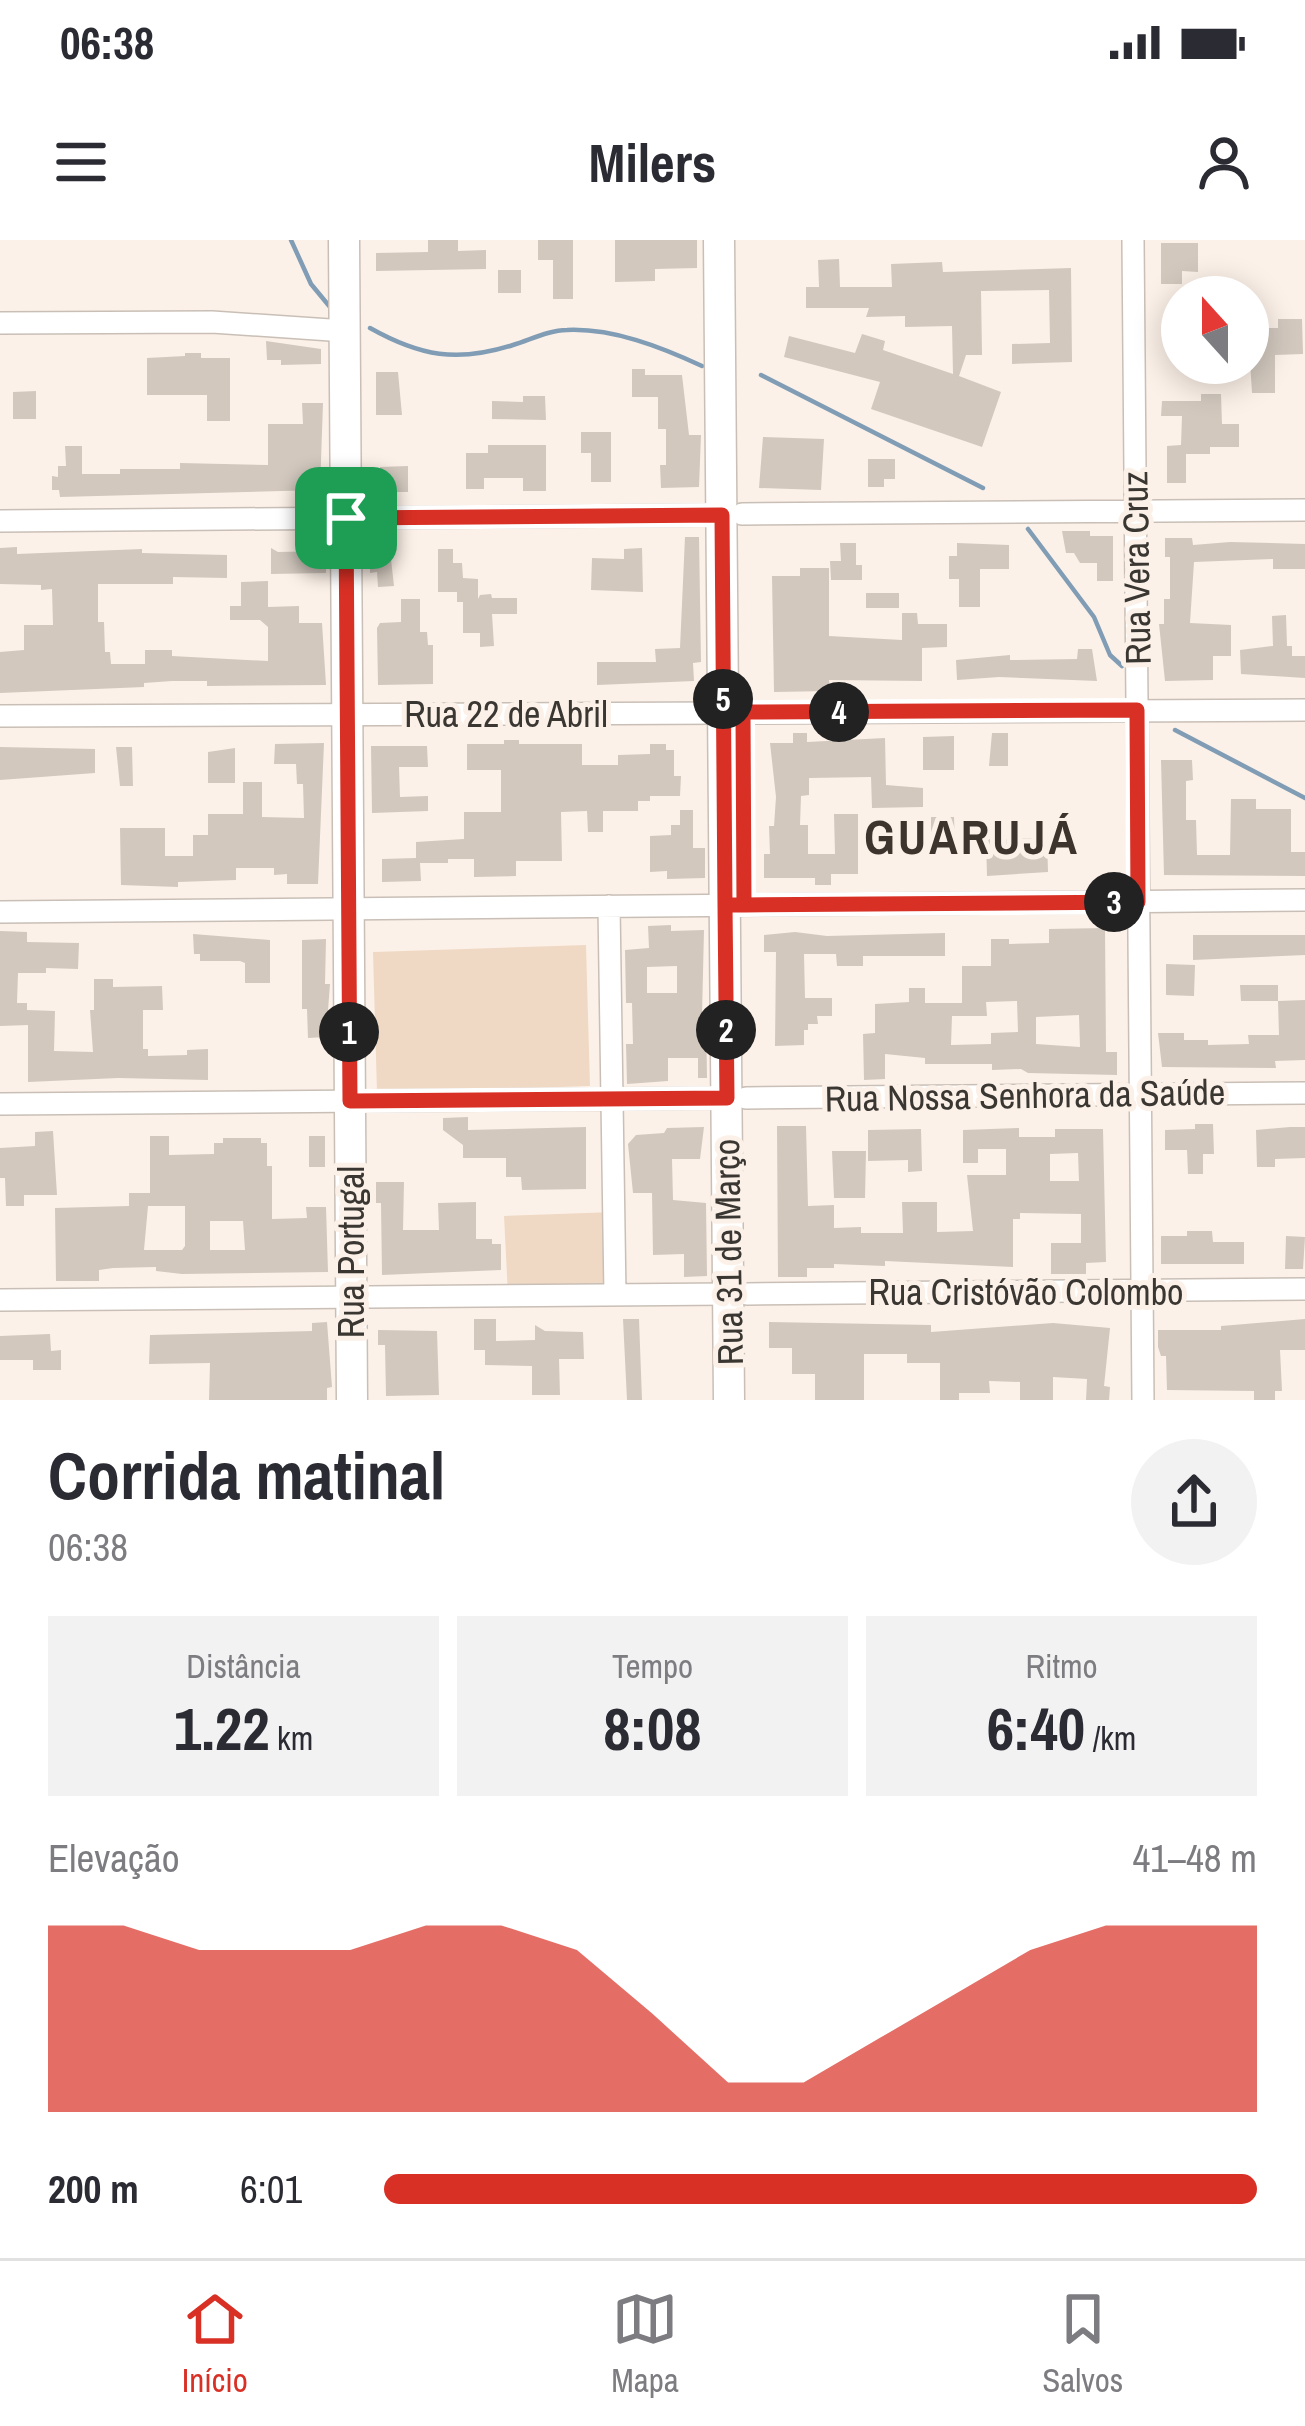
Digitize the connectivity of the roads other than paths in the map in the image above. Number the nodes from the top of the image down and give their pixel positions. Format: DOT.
graph roads {
  1 [pos="344,240"];
  2 [pos="719,240"];
  3 [pos="740,240"];
  4 [pos="1132,240"];
  5 [pos="0,322"];
  6 [pos="345,331"];
  7 [pos="1305,510"];
  8 [pos="1135,511"];
  9 [pos="732,515"];
  10 [pos="346,518"];
  11 [pos="0,520"];
  12 [pos="1137,710"];
  13 [pos="1305,710"];
  14 [pos="733,713"];
  15 [pos="347,715"];
  16 [pos="0,716"];
  17 [pos="1305,900"];
  18 [pos="1138,902"];
  19 [pos="735,905"];
  20 [pos="609,906"];
  21 [pos="349,909"];
  22 [pos="0,912"];
  23 [pos="1305,1093"];
  24 [pos="1140,1094"];
  25 [pos="736,1098"];
  26 [pos="612,1099"];
  27 [pos="350,1101"];
  28 [pos="0,1105"];
  29 [pos="1305,1289"];
  30 [pos="1142,1291"];
  31 [pos="738,1294"];
  32 [pos="615,1295"];
  33 [pos="351,1297"];
  34 [pos="0,1300"];
  35 [pos="352,1400"];
  36 [pos="729,1400"];
  37 [pos="748,1400"];
  38 [pos="1143,1400"];
  1 -- 6 [label="main road, Rua Portugal"];
  2 -- 9 [label="main road, Rua 31 de Março"];
  3 -- 9 [label="main road, Rua 31 de Março"];
  4 -- 8 [label="street, Rua Vera Cruz"];
  5 -- 6 [label="street"];
  6 -- 10 [label="main road, Rua Portugal"];
  7 -- 8 [label="street"];
  8 -- 9 [label="street"];
  8 -- 12 [label="street, Rua Vera Cruz"];
  9 -- 10 [label="street"];
  9 -- 14 [label="main road, Rua 31 de Março"];
  10 -- 11 [label="street"];
  10 -- 15 [label="main road, Rua Portugal"];
  12 -- 13 [label="street, Rua 22 de Abril"];
  12 -- 14 [label="street, Rua 22 de Abril"];
  12 -- 18 [label="street, Rua Vera Cruz"];
  14 -- 15 [label="street, Rua 22 de Abril"];
  14 -- 19 [label="main road, Rua 31 de Março"];
  15 -- 16 [label="street, Rua 22 de Abril"];
  15 -- 21 [label="main road, Rua Portugal"];
  17 -- 18 [label="street"];
  18 -- 19 [label="street"];
  18 -- 24 [label="street, Rua Vera Cruz"];
  19 -- 20 [label="street"];
  19 -- 25 [label="main road, Rua 31 de Março"];
  20 -- 21 [label="street"];
  20 -- 26 [label="street"];
  21 -- 22 [label="street"];
  21 -- 27 [label="main road, Rua Portugal"];
  23 -- 24 [label="street, Rua Nossa Senhora da Saúde"];
  24 -- 25 [label="street, Rua Nossa Senhora da Saúde"];
  24 -- 30 [label="street, Rua Vera Cruz"];
  25 -- 26 [label="street, Rua Nossa Senhora da Saúde"];
  25 -- 31 [label="main road, Rua 31 de Março"];
  26 -- 27 [label="street, Rua Nossa Senhora da Saúde"];
  26 -- 32 [label="street"];
  27 -- 28 [label="street, Rua Nossa Senhora da Saúde"];
  27 -- 33 [label="main road, Rua Portugal"];
  29 -- 30 [label="street, Rua Cristóvão Colombo"];
  30 -- 31 [label="street, Rua Cristóvão Colombo"];
  30 -- 38 [label="street, Rua Vera Cruz"];
  31 -- 32 [label="street, Rua Cristóvão Colombo"];
  31 -- 36 [label="main road, Rua 31 de Março"];
  31 -- 37 [label="main road, Rua 31 de Março"];
  32 -- 33 [label="street, Rua Cristóvão Colombo"];
  33 -- 34 [label="street, Rua Cristóvão Colombo"];
  33 -- 35 [label="main road, Rua Portugal"];
}
